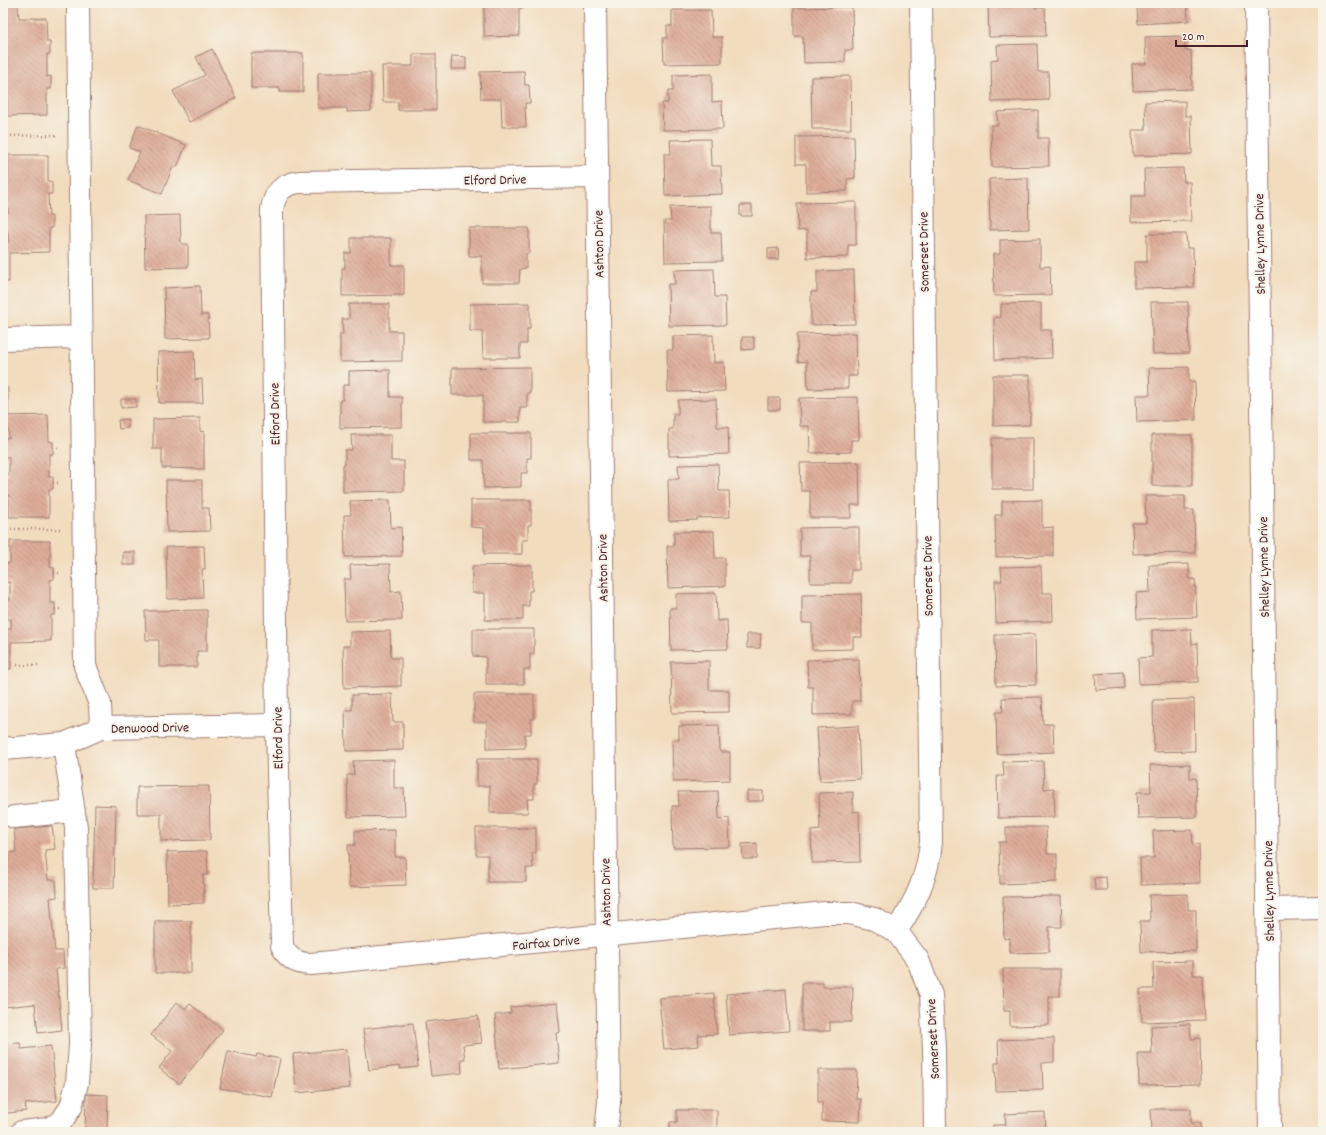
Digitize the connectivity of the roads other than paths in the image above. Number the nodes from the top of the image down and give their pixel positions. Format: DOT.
graph roads {
  1 [pos="78,3"];
  2 [pos="595,3"];
  3 [pos="920,3"];
  4 [pos="1256,3"];
  5 [pos="597,177"];
  6 [pos="81,338"];
  7 [pos="3,339"];
  8 [pos="277,725"];
  9 [pos="101,728"];
  10 [pos="64,744"];
  11 [pos="3,749"];
  12 [pos="73,811"];
  13 [pos="14,817"];
  14 [pos="1323,908"];
  15 [pos="1268,909"];
  16 [pos="896,932"];
  17 [pos="606,936"];
  18 [pos="289,957"];
  19 [pos="22,1132"];
  20 [pos="606,1132"];
  21 [pos="935,1132"];
  22 [pos="1270,1132"];
  1 -- 6 [label="street"];
  2 -- 5 [label="street, Ashton Drive"];
  3 -- 16 [label="street, Somerset Drive"];
  4 -- 15 [label="street, Shelley Lynne Drive"];
  5 -- 8 [label="street, Elford Drive"];
  5 -- 17 [label="street, Ashton Drive"];
  6 -- 7 [label="street"];
  6 -- 9 [label="street"];
  8 -- 9 [label="street, Denwood Drive"];
  8 -- 18 [label="street, Elford Drive"];
  9 -- 10 [label="street, Denwood Drive"];
  10 -- 11 [label="street, Denwood Drive"];
  10 -- 12 [label="street"];
  12 -- 13 [label="street"];
  12 -- 19 [label="street"];
  14 -- 15 [label="street"];
  15 -- 22 [label="street, Shelley Lynne Drive"];
  16 -- 17 [label="street, Fairfax Drive"];
  16 -- 21 [label="street, Somerset Drive"];
  17 -- 18 [label="street, Fairfax Drive"];
  17 -- 20 [label="street, Ashton Drive"];
}
